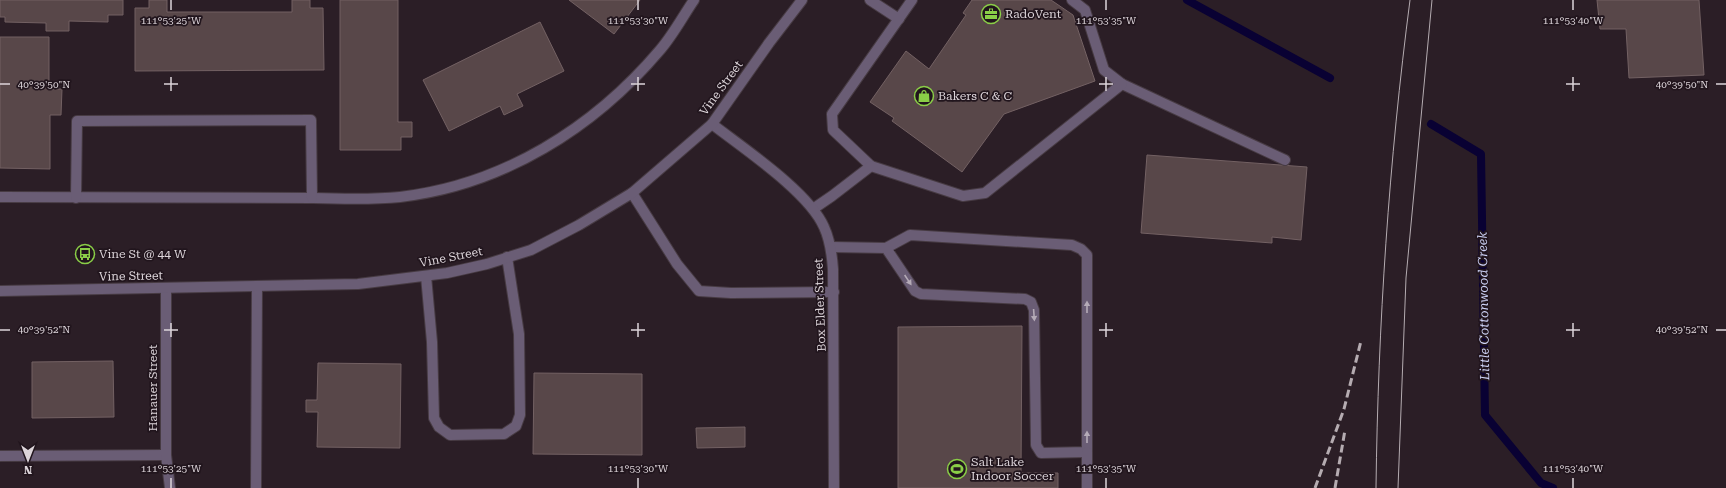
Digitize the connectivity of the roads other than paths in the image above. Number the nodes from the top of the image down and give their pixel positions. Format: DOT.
graph roads {
  1 [pos="694,0"];
  2 [pos="802,0"];
  3 [pos="870,0"];
  4 [pos="912,0"];
  5 [pos="1072,0"];
  6 [pos="899,19"];
  7 [pos="1122,84"];
  8 [pos="712,124"];
  9 [pos="1285,160"];
  10 [pos="872,166"];
  11 [pos="632,193"];
  12 [pos="0,197"];
  13 [pos="76,198"];
  14 [pos="312,198"];
  15 [pos="813,209"];
  16 [pos="831,247"];
  17 [pos="886,248"];
  18 [pos="507,257"];
  19 [pos="426,276"];
  20 [pos="257,286"];
  21 [pos="166,289"];
  22 [pos="0,291"];
  23 [pos="834,292"];
  24 [pos="1087,452"];
  25 [pos="166,455"];
  26 [pos="0,456"];
  27 [pos="170,488"];
  28 [pos="256,488"];
  29 [pos="834,488"];
  30 [pos="1087,488"];
  1 -- 14 [label="street"];
  2 -- 8 [label="street, Vine Street"];
  3 -- 6 [label="street"];
  4 -- 6 [label="street"];
  5 -- 7 [label="street"];
  6 -- 10 [label="street"];
  7 -- 9 [label="street"];
  7 -- 10 [label="street"];
  8 -- 11 [label="street, Vine Street"];
  8 -- 15 [label="street, Box Elder Street"];
  10 -- 15 [label="street"];
  11 -- 18 [label="street, Vine Street"];
  11 -- 23 [label="street"];
  12 -- 13 [label="street"];
  13 -- 14 [label="street"];
  13 -- 14 [label="street"];
  15 -- 16 [label="street, Box Elder Street"];
  16 -- 17 [label="street"];
  16 -- 23 [label="street, Box Elder Street"];
  17 -- 24 [label="street, one-way"];
  24 -- 17 [label="street, one-way"];
  18 -- 19 [label="street, Vine Street"];
  18 -- 19 [label="street"];
  19 -- 20 [label="street, Vine Street"];
  20 -- 21 [label="street, Vine Street"];
  20 -- 28 [label="street"];
  21 -- 22 [label="street, Vine Street"];
  21 -- 25 [label="street, Hanauer Street"];
  23 -- 29 [label="street, Box Elder Street"];
  24 -- 30 [label="street"];
  25 -- 26 [label="street"];
  25 -- 27 [label="street, Hanauer Street"];
}
